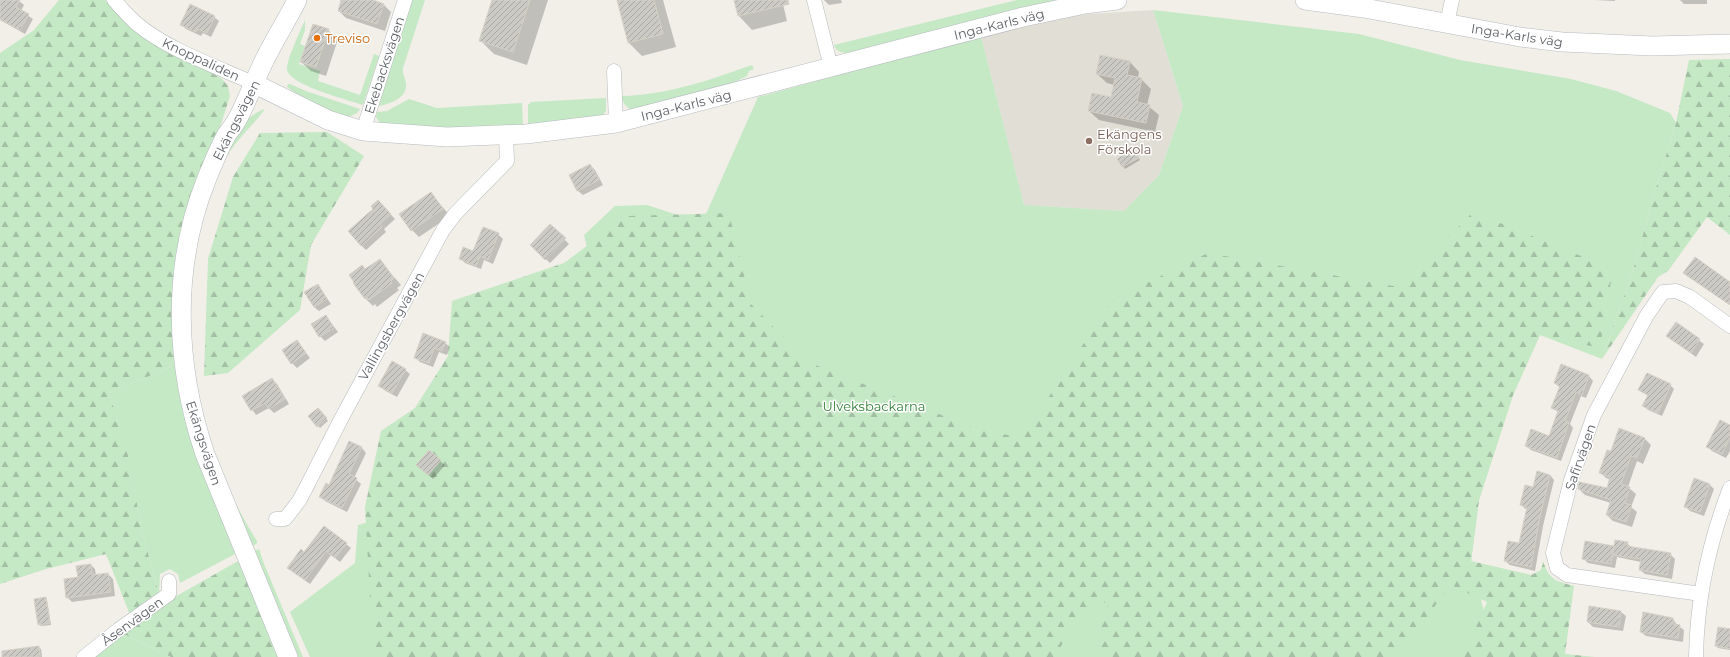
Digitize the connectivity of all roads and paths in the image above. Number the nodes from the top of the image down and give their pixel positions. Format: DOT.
graph roads {
  1 [pos="114,0"];
  2 [pos="297,0"];
  3 [pos="405,0"];
  4 [pos="814,0"];
  5 [pos="1117,0"];
  6 [pos="1305,0"];
  7 [pos="1452,0"];
  8 [pos="1447,24"];
  9 [pos="1730,44"];
  10 [pos="831,67"];
  11 [pos="614,71"];
  12 [pos="255,84"];
  13 [pos="616,122"];
  14 [pos="363,131"];
  15 [pos="506,134"];
  16 [pos="1730,326"];
  17 [pos="1730,488"];
  18 [pos="276,519"];
  19 [pos="169,581"];
  20 [pos="1701,594"];
  21 [pos="84,657"];
  22 [pos="288,657"];
  23 [pos="1696,657"];
  1 -- 12 [label="street, Knoppaliden"];
  2 -- 12 [label="street, Ekängsvägen"];
  3 -- 14 [label="street, Ekebacksvägen"];
  4 -- 10 [label="street"];
  5 -- 10 [label="street, Inga-Karls väg"];
  6 -- 8 [label="street, Inga-Karls väg"];
  7 -- 8 [label="street"];
  8 -- 9 [label="street, Inga-Karls väg"];
  10 -- 13 [label="street, Inga-Karls väg"];
  11 -- 13 [label="street"];
  12 -- 14 [label="street, Inga-Karls väg"];
  12 -- 22 [label="street, Ekängsvägen"];
  13 -- 15 [label="street, Inga-Karls väg"];
  14 -- 15 [label="street, Inga-Karls väg"];
  15 -- 18 [label="street, Vallingsbergvägen"];
  16 -- 20 [label="street, Safirvägen"];
  17 -- 20 [label="street"];
  19 -- 21 [label="street, Åsenvägen"];
  20 -- 23 [label="street"];
}
